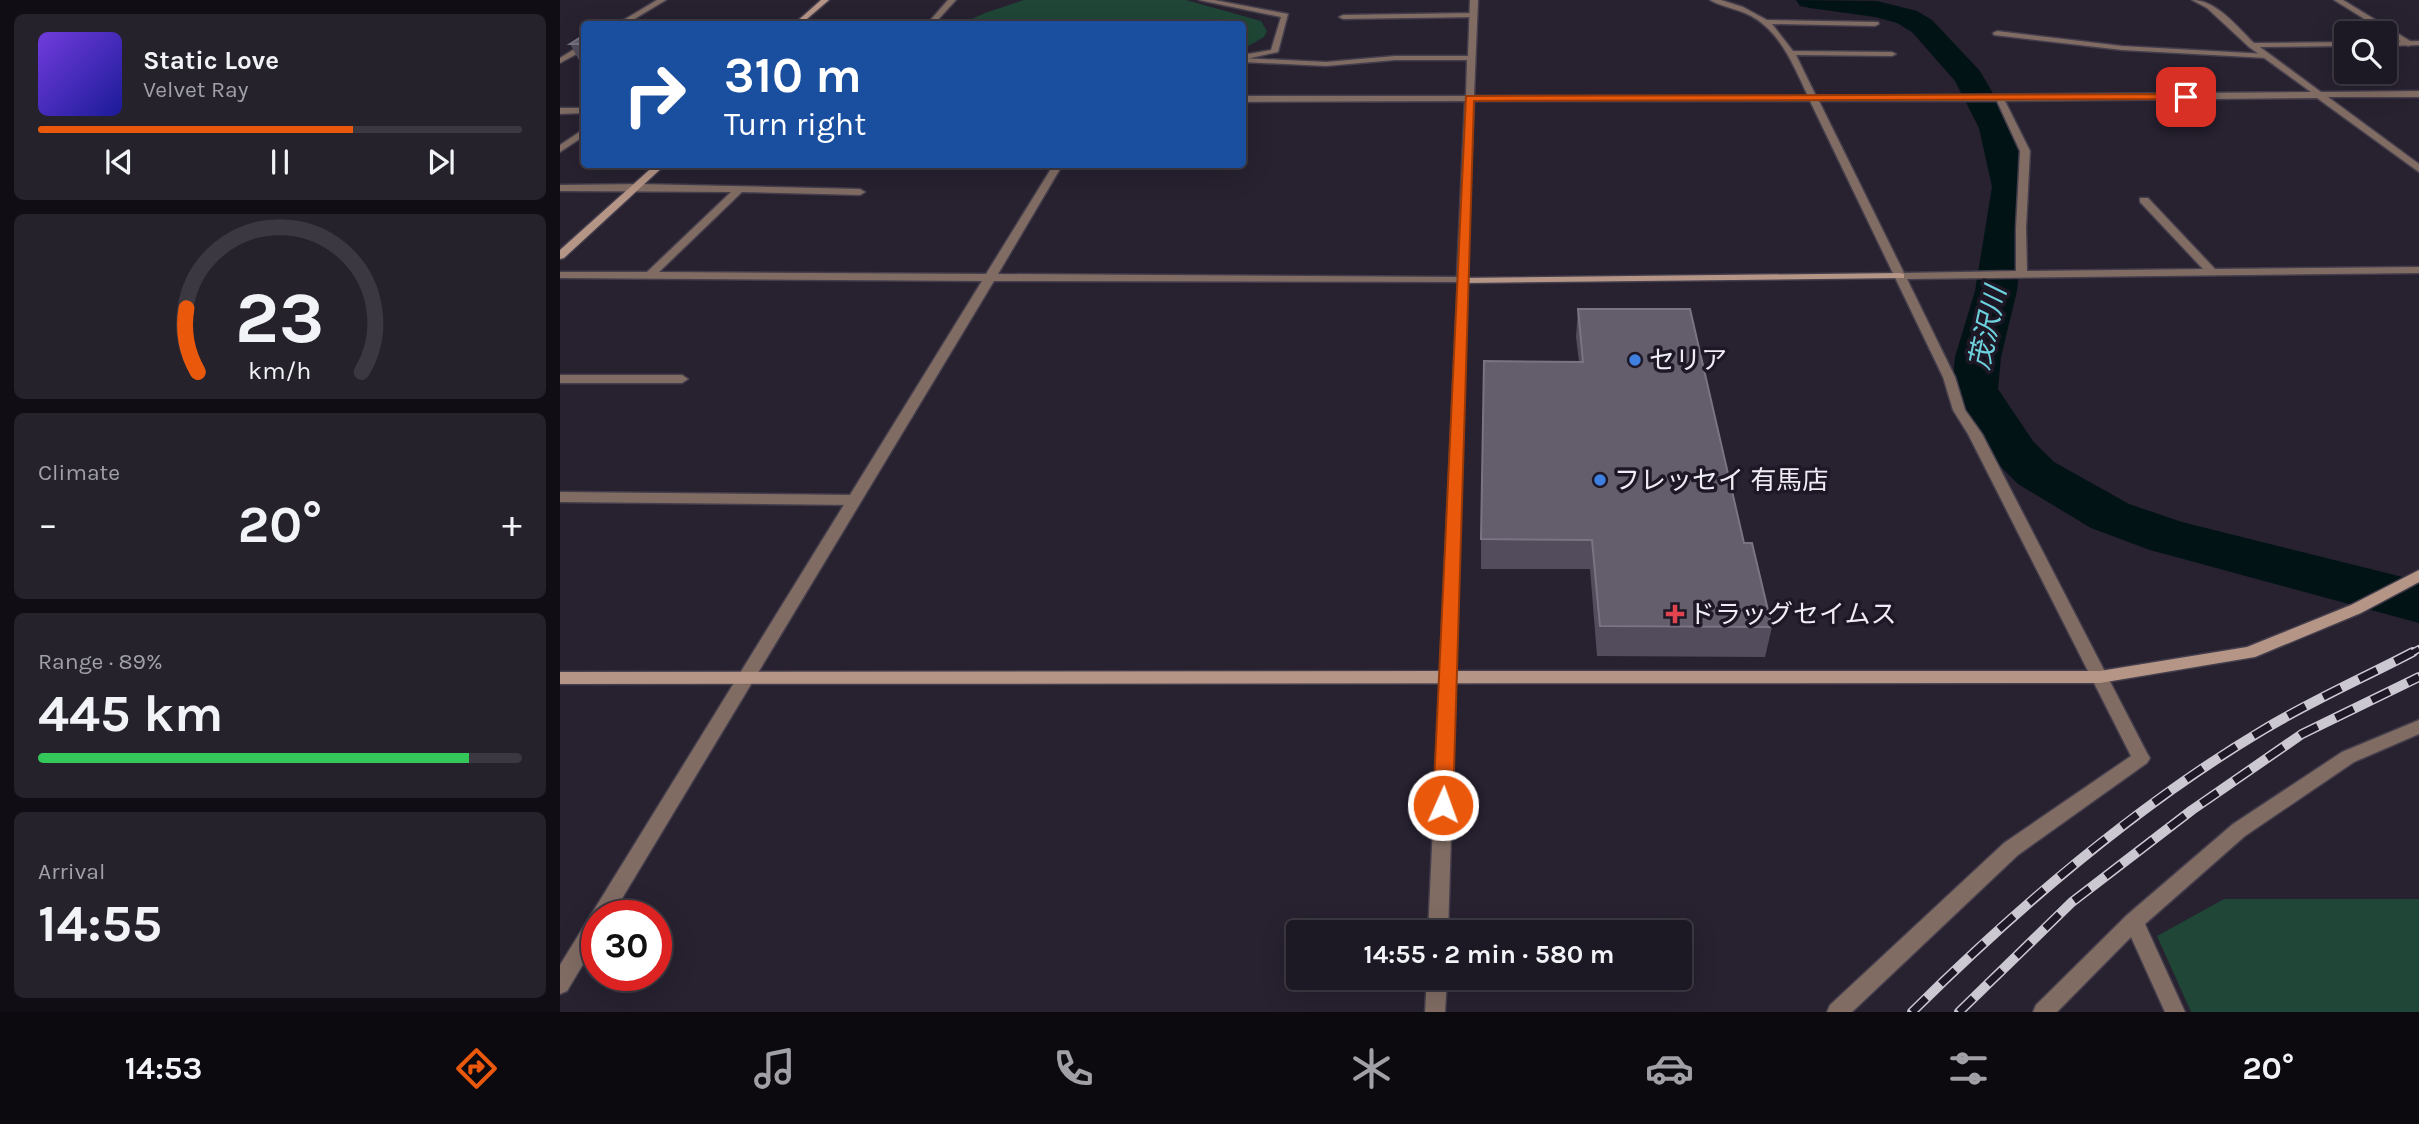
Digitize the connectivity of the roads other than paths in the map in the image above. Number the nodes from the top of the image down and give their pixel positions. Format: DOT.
graph roads {
  1 [pos="662,0"];
  2 [pos="825,0"];
  3 [pos="952,0"];
  4 [pos="1203,0"];
  5 [pos="1474,0"];
  6 [pos="1714,0"];
  7 [pos="2196,0"];
  8 [pos="2338,0"];
  9 [pos="1473,15"];
  10 [pos="1343,17"];
  11 [pos="626,21"];
  12 [pos="800,21"];
  13 [pos="933,21"];
  14 [pos="1768,22"];
  15 [pos="1875,24"];
  16 [pos="1997,33"];
  17 [pos="2415,43"];
  18 [pos="2334,44"];
  19 [pos="2397,44"];
  20 [pos="2252,45"];
  21 [pos="581,49"];
  22 [pos="1791,53"];
  23 [pos="1892,54"];
  24 [pos="2267,56"];
  25 [pos="1246,58"];
  26 [pos="1471,58"];
  27 [pos="1246,59"];
  28 [pos="560,61"];
  29 [pos="2419,94"];
  30 [pos="2320,96"];
  31 [pos="1469,98"];
  32 [pos="1997,98"];
  33 [pos="1246,99"];
  34 [pos="1813,99"];
  35 [pos="560,111"];
  36 [pos="581,111"];
  37 [pos="581,134"];
  38 [pos="560,149"];
  39 [pos="658,168"];
  40 [pos="1057,168"];
  41 [pos="2419,169"];
  42 [pos="640,187"];
  43 [pos="560,188"];
  44 [pos="740,190"];
  45 [pos="860,192"];
  46 [pos="2144,200"];
  47 [pos="560,256"];
  48 [pos="2419,270"];
  49 [pos="2213,273"];
  50 [pos="560,275"];
  51 [pos="650,275"];
  52 [pos="2022,275"];
  53 [pos="990,276"];
  54 [pos="1900,276"];
  55 [pos="1462,280"];
  56 [pos="560,379"];
  57 [pos="682,379"];
  58 [pos="560,498"];
  59 [pos="854,500"];
  60 [pos="2419,575"];
  61 [pos="1448,677"];
  62 [pos="2100,677"];
  63 [pos="560,678"];
  64 [pos="745,679"];
  65 [pos="2419,727"];
  66 [pos="610,900"];
  67 [pos="1439,920"];
  68 [pos="2134,921"];
  69 [pos="581,949"];
  70 [pos="560,984"];
  71 [pos="1436,990"];
  72 [pos="1435,1012"];
  73 [pos="1838,1012"];
  74 [pos="2043,1012"];
  75 [pos="2175,1012"];
  1 -- 11 [label="street"];
  2 -- 12 [label="street"];
  3 -- 13 [label="street"];
  4 -- 25 [label="street"];
  5 -- 9 [label="street"];
  6 -- 14 [label="street"];
  7 -- 20 [label="street"];
  8 -- 17 [label="street"];
  9 -- 10 [label="street"];
  9 -- 26 [label="street"];
  14 -- 15 [label="street"];
  14 -- 22 [label="street"];
  16 -- 24 [label="street"];
  17 -- 19 [label="street"];
  18 -- 20 [label="street"];
  20 -- 24 [label="street"];
  21 -- 28 [label="street"];
  22 -- 23 [label="street"];
  22 -- 34 [label="street"];
  24 -- 30 [label="street"];
  26 -- 27 [label="street"];
  26 -- 31 [label="street"];
  29 -- 30 [label="street"];
  30 -- 32 [label="street"];
  30 -- 41 [label="street"];
  31 -- 33 [label="street"];
  31 -- 34 [label="street"];
  31 -- 55 [label="street"];
  32 -- 34 [label="street"];
  32 -- 52 [label="street"];
  34 -- 54 [label="street"];
  35 -- 36 [label="street"];
  37 -- 38 [label="street"];
  39 -- 42 [label="street"];
  40 -- 53 [label="street"];
  42 -- 43 [label="street"];
  42 -- 44 [label="street"];
  42 -- 47 [label="street"];
  44 -- 45 [label="street"];
  44 -- 51 [label="street"];
  46 -- 49 [label="street"];
  48 -- 49 [label="street"];
  49 -- 52 [label="street"];
  50 -- 51 [label="street"];
  51 -- 53 [label="street"];
  52 -- 54 [label="street"];
  53 -- 55 [label="street"];
  53 -- 59 [label="street"];
  54 -- 55 [label="street"];
  54 -- 62 [label="street"];
  55 -- 61 [label="street"];
  56 -- 57 [label="street"];
  58 -- 59 [label="street"];
  59 -- 64 [label="street"];
  60 -- 62 [label="street"];
  61 -- 62 [label="street"];
  61 -- 64 [label="street"];
  61 -- 67 [label="street"];
  62 -- 73 [label="street"];
  63 -- 64 [label="street"];
  64 -- 66 [label="street"];
  65 -- 68 [label="street"];
  68 -- 74 [label="street"];
  68 -- 75 [label="street"];
  69 -- 70 [label="street"];
  71 -- 72 [label="street"];
}
